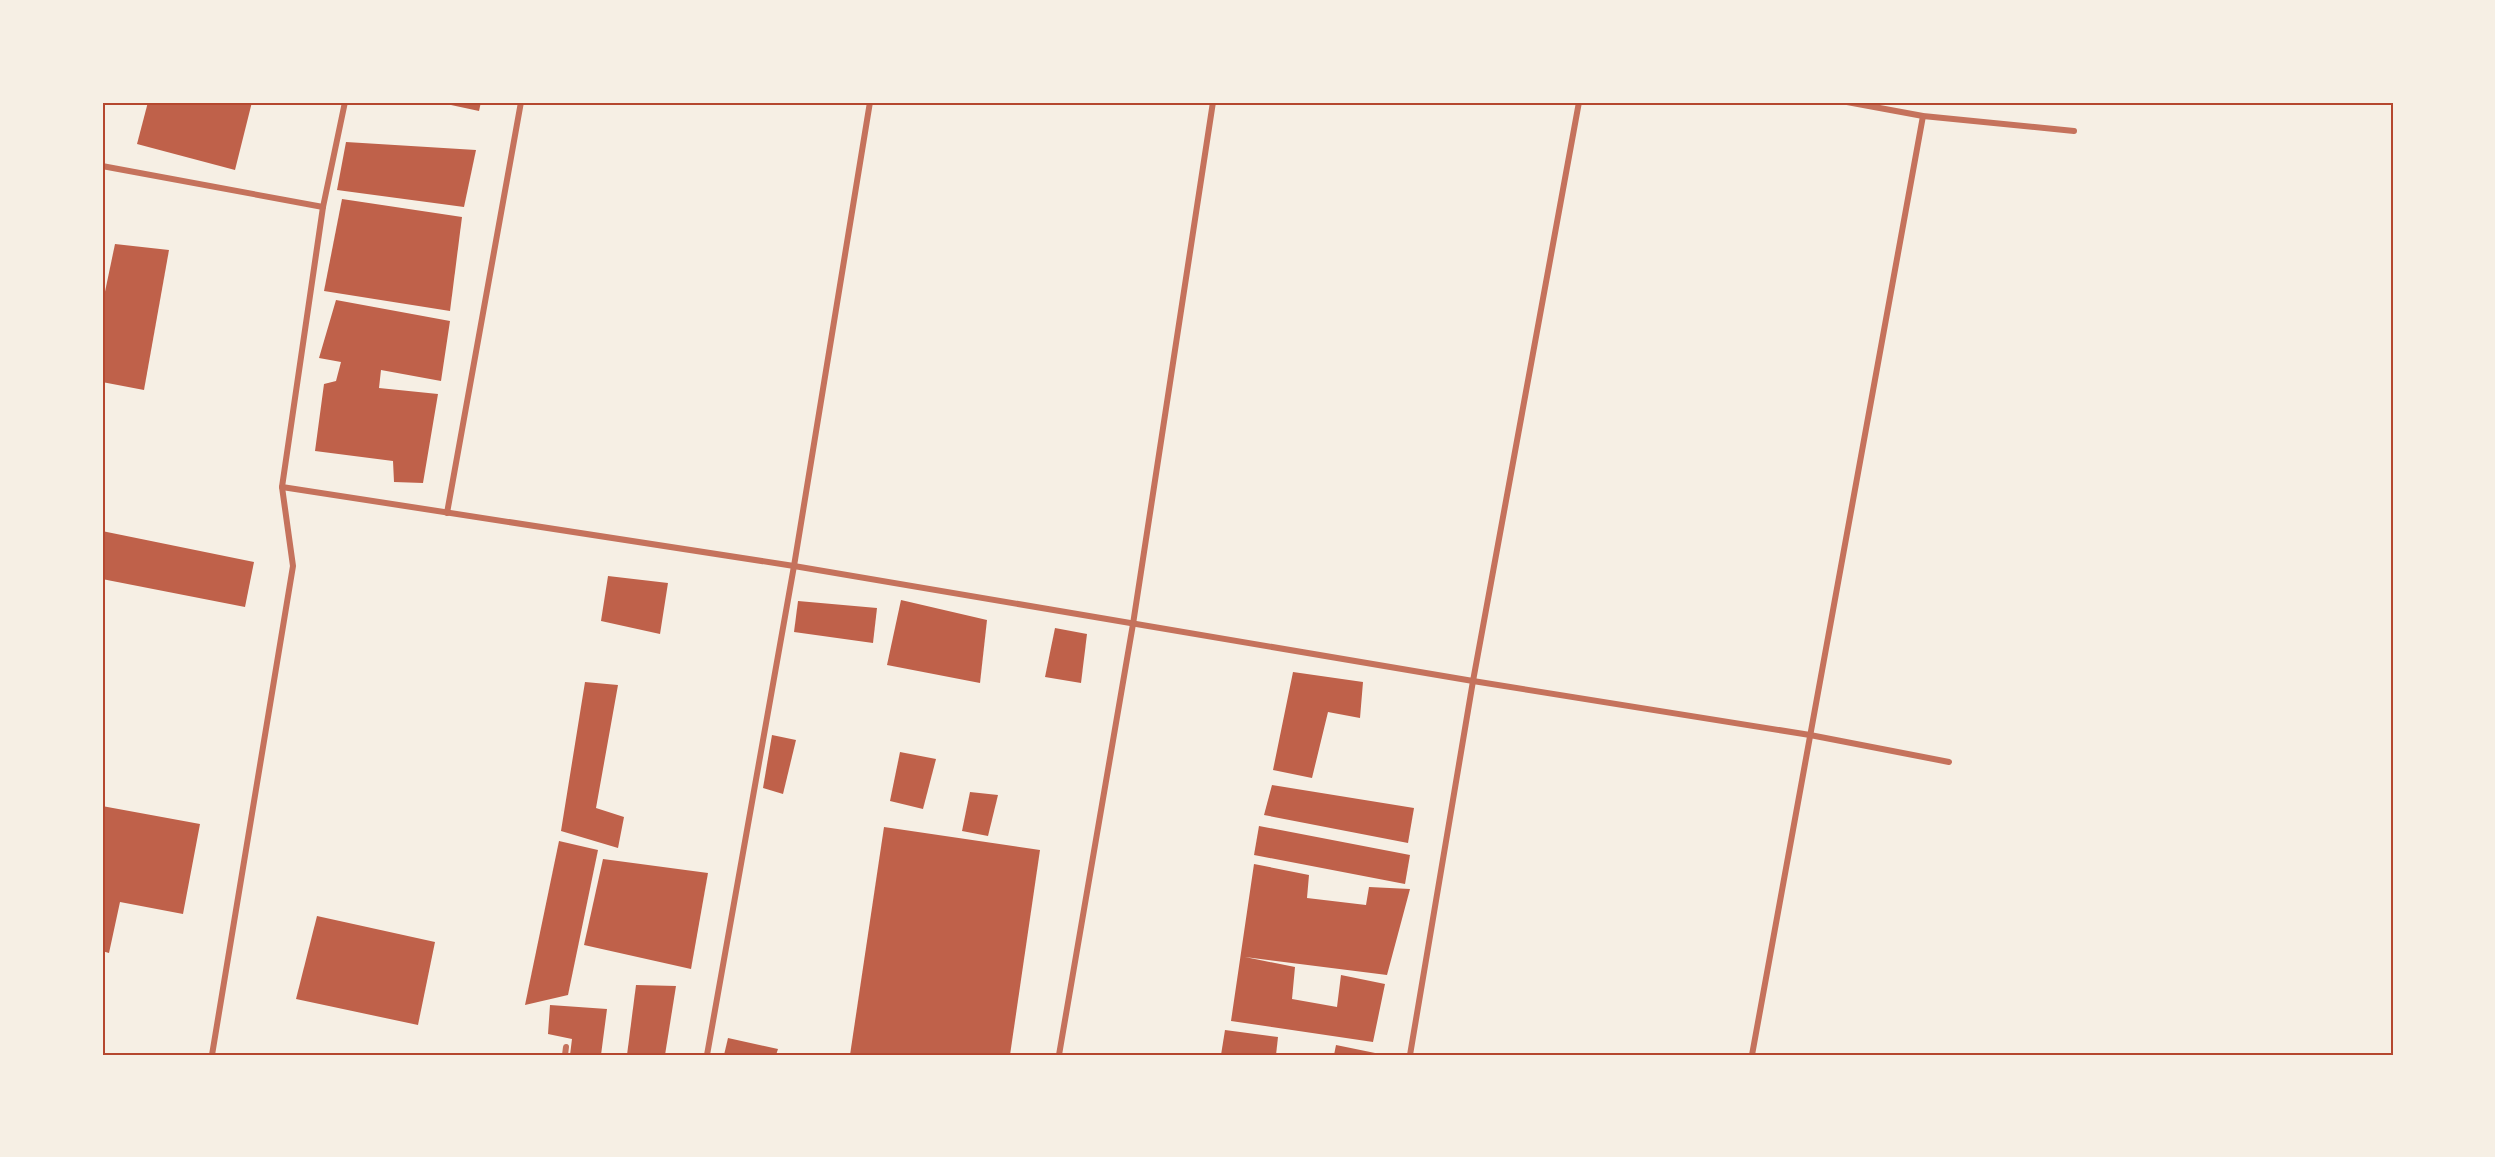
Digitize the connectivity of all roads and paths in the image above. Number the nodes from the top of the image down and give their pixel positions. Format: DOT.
graph roads {
  1 [pos="345,102"];
  2 [pos="521,102"];
  3 [pos="870,102"];
  4 [pos="1213,102"];
  5 [pos="1580,102"];
  6 [pos="1847,102"];
  7 [pos="1923,116"];
  8 [pos="2074,131"];
  9 [pos="102,166"];
  10 [pos="323,207"];
  11 [pos="282,487"];
  12 [pos="447,513"];
  13 [pos="794,566"];
  14 [pos="1133,624"];
  15 [pos="1473,681"];
  16 [pos="1810,735"];
  17 [pos="1949,762"];
  18 [pos="567,1047"];
  19 [pos="212,1055"];
  20 [pos="565,1055"];
  21 [pos="707,1055"];
  22 [pos="1059,1055"];
  23 [pos="1410,1055"];
  24 [pos="1752,1055"];
  1 -- 10 [label="street"];
  2 -- 12 [label="street"];
  3 -- 13 [label="street"];
  4 -- 14 [label="street"];
  5 -- 15 [label="street"];
  6 -- 7 [label="street"];
  7 -- 8 [label="street"];
  7 -- 16 [label="street"];
  9 -- 10 [label="street"];
  10 -- 11 [label="street"];
  11 -- 12 [label="street"];
  11 -- 19 [label="street"];
  12 -- 13 [label="street"];
  13 -- 14 [label="street"];
  13 -- 21 [label="street"];
  14 -- 15 [label="street"];
  14 -- 22 [label="street"];
  15 -- 16 [label="street"];
  15 -- 23 [label="street"];
  16 -- 17 [label="street"];
  16 -- 24 [label="street"];
  18 -- 20 [label="street"];
}
